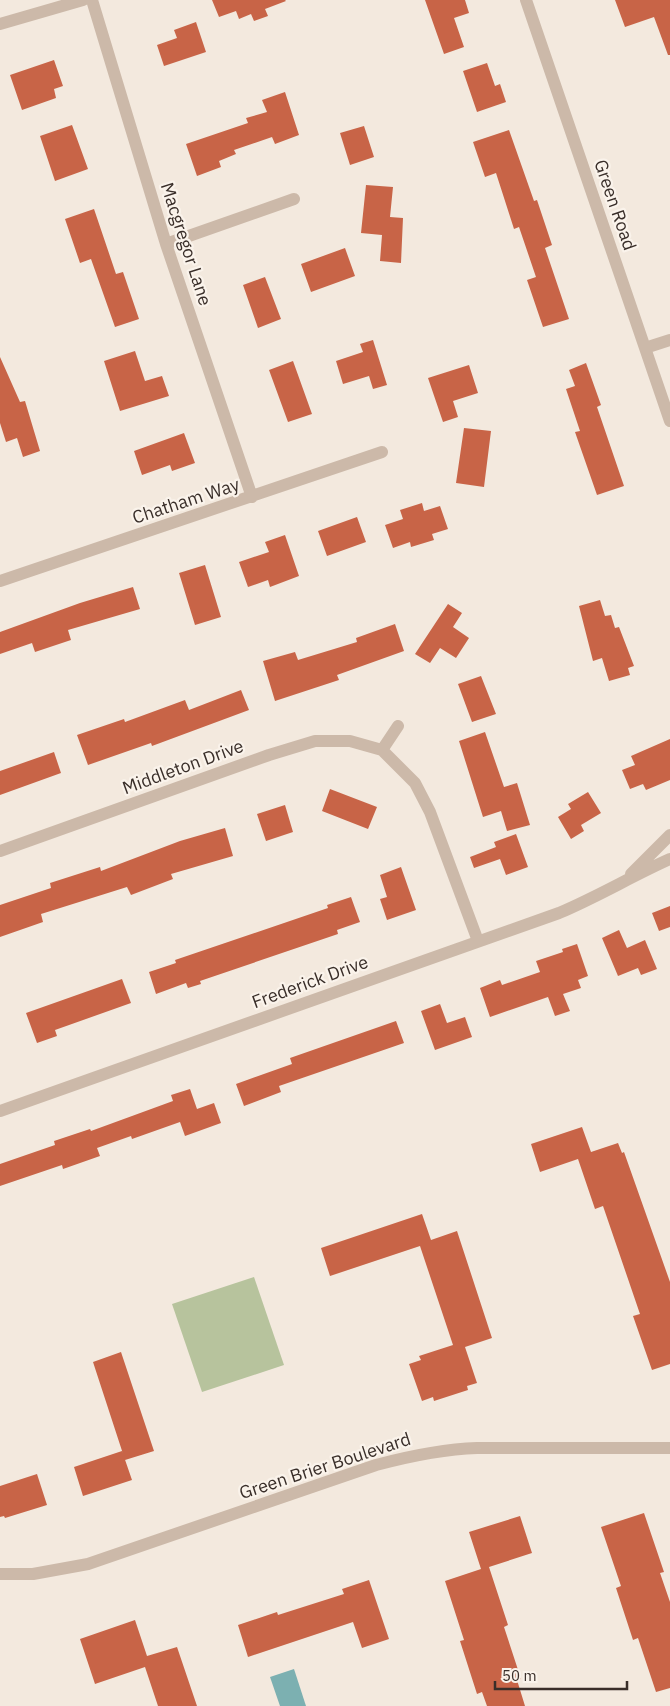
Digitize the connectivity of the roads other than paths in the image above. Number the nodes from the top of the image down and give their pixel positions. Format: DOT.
graph roads {
  1 [pos="82,0"];
  2 [pos="92,0"];
  3 [pos="526,0"];
  4 [pos="0,24"];
  5 [pos="294,200"];
  6 [pos="166,244"];
  7 [pos="670,340"];
  8 [pos="645,348"];
  9 [pos="670,421"];
  10 [pos="382,452"];
  11 [pos="252,497"];
  12 [pos="0,581"];
  13 [pos="398,726"];
  14 [pos="382,750"];
  15 [pos="670,835"];
  16 [pos="0,851"];
  17 [pos="670,858"];
  18 [pos="628,878"];
  19 [pos="478,940"];
  20 [pos="0,1111"];
  21 [pos="670,1448"];
  22 [pos="0,1574"];
  1 -- 4 [label="street"];
  2 -- 6 [label="street, Macgregor Lane"];
  3 -- 8 [label="street, Green Road"];
  5 -- 6 [label="street"];
  6 -- 11 [label="street, Macgregor Lane"];
  7 -- 8 [label="street"];
  8 -- 9 [label="street, Green Road"];
  10 -- 11 [label="street, Chatham Way"];
  11 -- 12 [label="street, Chatham Way"];
  13 -- 14 [label="street"];
  14 -- 16 [label="street, Middleton Drive"];
  14 -- 19 [label="street"];
  15 -- 18 [label="street, Frederick Drive"];
  17 -- 18 [label="street, Frederick Drive"];
  18 -- 19 [label="street, Frederick Drive"];
  19 -- 20 [label="street, Frederick Drive"];
  21 -- 22 [label="street, Green Brier Boulevard"];
}
